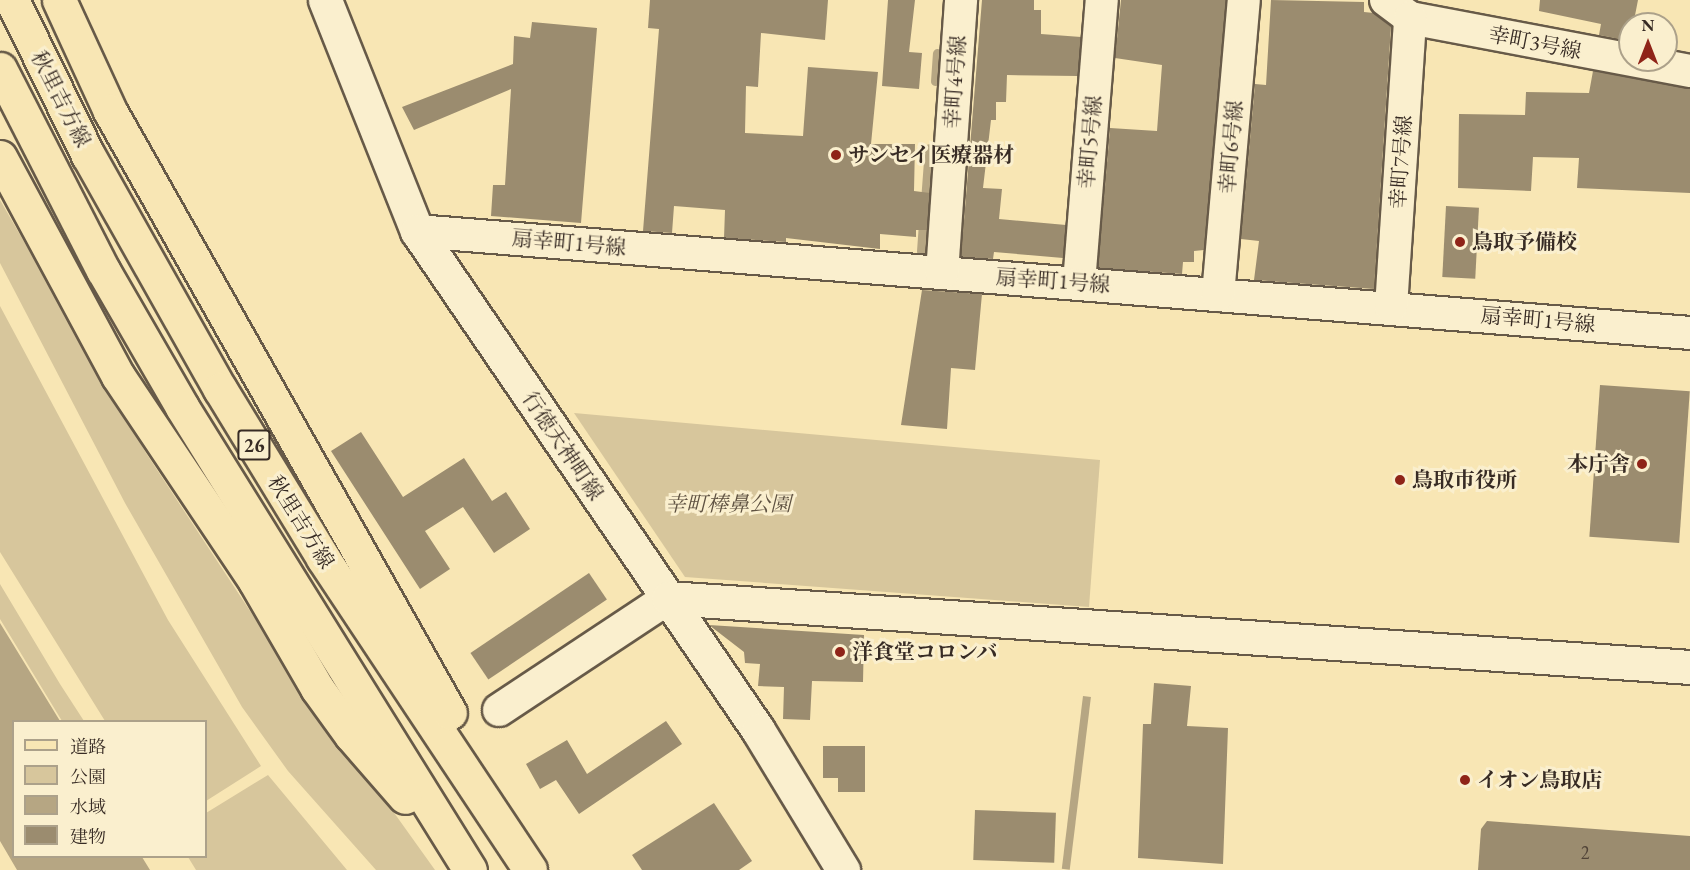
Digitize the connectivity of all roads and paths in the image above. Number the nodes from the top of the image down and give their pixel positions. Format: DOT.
graph roads {
  1 [pos="12,0"];
  2 [pos="58,0"];
  3 [pos="326,0"];
  4 [pos="961,0"];
  5 [pos="1102,0"];
  6 [pos="1244,0"];
  7 [pos="1398,9"];
  8 [pos="0,69"];
  9 [pos="1690,71"];
  10 [pos="0,158"];
  11 [pos="417,231"];
  12 [pos="942,273"];
  13 [pos="1079,283"];
  14 [pos="1218,295"];
  15 [pos="1391,307"];
  16 [pos="1690,333"];
  17 [pos="668,598"];
  18 [pos="1690,667"];
  19 [pos="499,710"];
  20 [pos="470,870"];
  21 [pos="530,870"];
  22 [pos="536,870"];
  23 [pos="843,870"];
  1 -- 21 [label="main road, 秋里吉方線 / 26"];
  2 -- 22 [label="main road"];
  3 -- 11 [label="street, 行徳天神町線"];
  4 -- 12 [label="street, 幸町4号線"];
  5 -- 13 [label="street, 幸町5号線"];
  6 -- 14 [label="street, 幸町6号線"];
  7 -- 9 [label="street, 幸町3号線"];
  7 -- 15 [label="street, 幸町7号線"];
  8 -- 20 [label="main road, 秋里吉方線 / 26"];
  10 -- 20 [label="main road"];
  11 -- 12 [label="street, 扇幸町1号線"];
  11 -- 17 [label="street, 行徳天神町線"];
  12 -- 13 [label="street, 扇幸町1号線"];
  13 -- 14 [label="street, 扇幸町1号線"];
  14 -- 15 [label="street, 扇幸町1号線"];
  15 -- 16 [label="street, 扇幸町1号線"];
  17 -- 18 [label="street"];
  17 -- 19 [label="street"];
  17 -- 23 [label="street, 行徳天神町線"];
}
